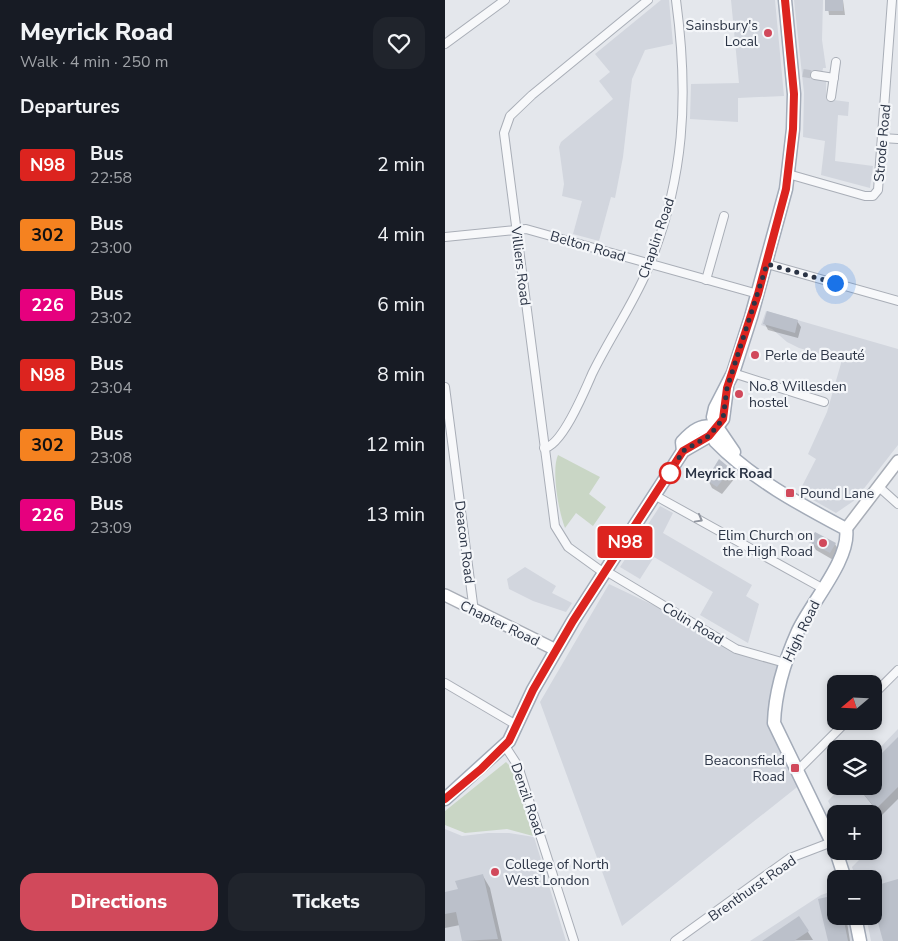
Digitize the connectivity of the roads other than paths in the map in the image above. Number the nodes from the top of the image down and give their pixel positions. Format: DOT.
graph roads {
  1 [pos="505,0"];
  2 [pos="648,0"];
  3 [pos="676,0"];
  4 [pos="785,0"];
  5 [pos="892,0"];
  6 [pos="445,44"];
  7 [pos="836,62"];
  8 [pos="815,75"];
  9 [pos="834,78"];
  10 [pos="831,97"];
  11 [pos="882,138"];
  12 [pos="898,139"];
  13 [pos="788,174"];
  14 [pos="724,216"];
  15 [pos="516,228"];
  16 [pos="445,237"];
  17 [pos="649,264"];
  18 [pos="767,264"];
  19 [pos="706,280"];
  20 [pos="758,294"];
  21 [pos="898,301"];
  22 [pos="733,373"];
  23 [pos="445,386"];
  24 [pos="823,402"];
  25 [pos="717,427"];
  26 [pos="545,448"];
  27 [pos="898,461"];
  28 [pos="879,487"];
  29 [pos="656,496"];
  30 [pos="898,504"];
  31 [pos="846,528"];
  32 [pos="605,572"];
  33 [pos="822,588"];
  34 [pos="445,595"];
  35 [pos="471,608"];
  36 [pos="556,650"];
  37 [pos="785,663"];
  38 [pos="898,670"];
  39 [pos="445,683"];
  40 [pos="883,685"];
  41 [pos="518,726"];
  42 [pos="838,730"];
  43 [pos="505,746"];
  44 [pos="798,770"];
  45 [pos="445,799"];
  46 [pos="827,831"];
  47 [pos="827,850"];
  48 [pos="857,925"];
  49 [pos="574,941"];
  50 [pos="675,941"];
  51 [pos="860,941"];
  1 -- 6 [label="street"];
  2 -- 15 [label="street, Villiers Road"];
  3 -- 17 [label="street, Chaplin Road"];
  4 -- 13 [label="main road"];
  5 -- 11 [label="street, Strode Road"];
  7 -- 9 [label="street"];
  8 -- 9 [label="street"];
  9 -- 10 [label="street"];
  11 -- 12 [label="street"];
  11 -- 13 [label="street, Strode Road"];
  13 -- 18 [label="main road"];
  14 -- 19 [label="street"];
  15 -- 16 [label="street, Belton Road"];
  15 -- 17 [label="street, Belton Road"];
  15 -- 26 [label="street, Villiers Road"];
  17 -- 19 [label="street, Belton Road"];
  17 -- 26 [label="street, Chaplin Road"];
  18 -- 20 [label="main road"];
  18 -- 21 [label="street"];
  19 -- 20 [label="street, Belton Road"];
  20 -- 22 [label="main road"];
  22 -- 24 [label="street"];
  22 -- 25 [label="main road"];
  23 -- 35 [label="street, Deacon Road"];
  25 -- 29 [label="main road"];
  25 -- 31 [label="main road"];
  26 -- 32 [label="street, Villiers Road"];
  27 -- 28 [label="street"];
  28 -- 30 [label="street"];
  28 -- 31 [label="street"];
  29 -- 32 [label="main road"];
  29 -- 33 [label="street, one-way"];
  31 -- 33 [label="main road, High Road"];
  32 -- 36 [label="main road"];
  32 -- 37 [label="street, Colin Road"];
  33 -- 37 [label="main road, High Road"];
  34 -- 35 [label="street, Chapter Road"];
  35 -- 36 [label="street, Chapter Road"];
  36 -- 41 [label="main road"];
  37 -- 44 [label="main road, High Road"];
  38 -- 40 [label="street"];
  39 -- 41 [label="street"];
  41 -- 43 [label="main road"];
  42 -- 44 [label="street"];
  43 -- 45 [label="main road"];
  43 -- 49 [label="street, Denzil Road"];
  44 -- 46 [label="main road, High Road"];
  47 -- 50 [label="street, Brenthurst Road"];
  48 -- 51 [label="main road"];
}
